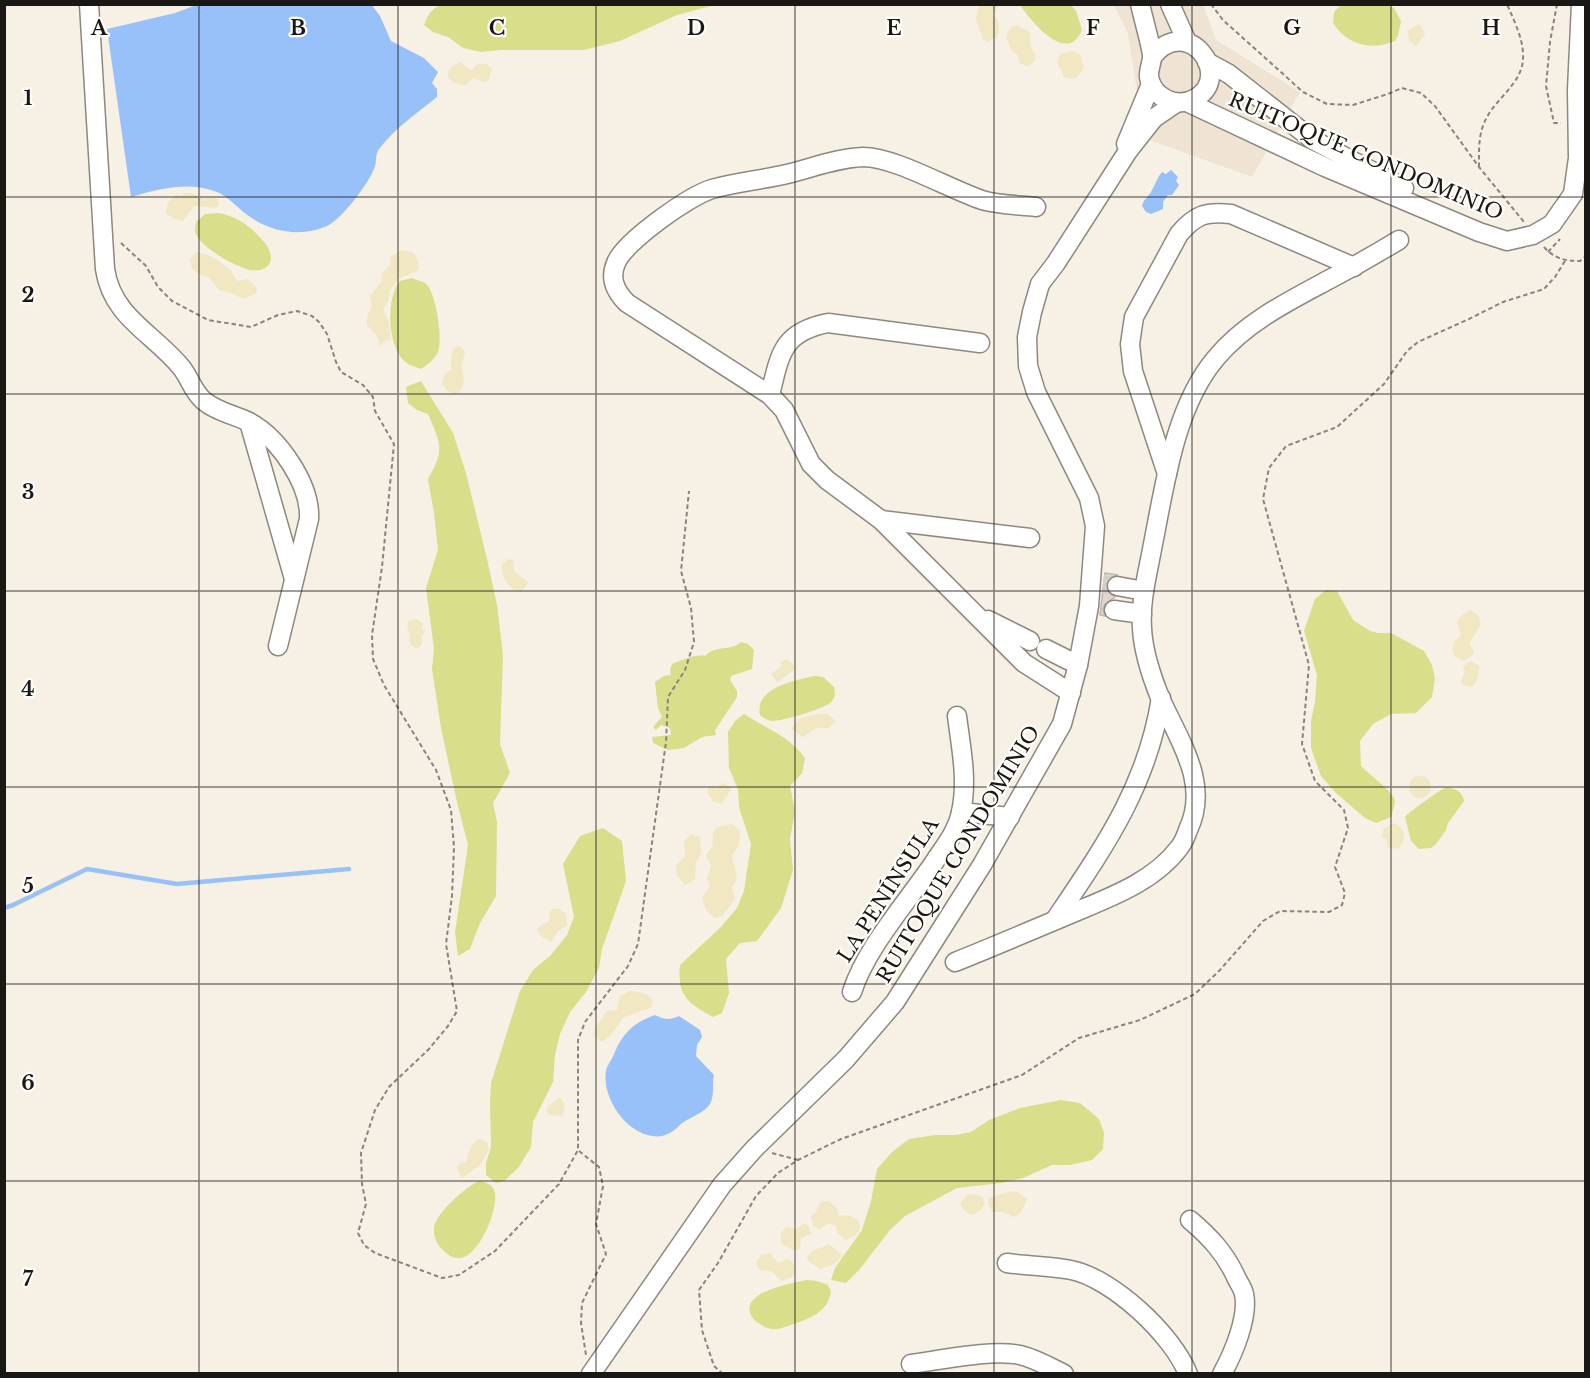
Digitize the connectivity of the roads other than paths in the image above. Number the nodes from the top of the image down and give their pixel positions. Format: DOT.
graph roads {
  1 [pos="89,4"];
  2 [pos="1140,4"];
  3 [pos="1170,4"];
  4 [pos="1570,4"];
  5 [pos="1581,4"];
  6 [pos="1187,42"];
  7 [pos="1152,57"];
  8 [pos="1207,62"];
  9 [pos="1151,84"];
  10 [pos="1182,102"];
  11 [pos="1128,151"];
  12 [pos="1036,207"];
  13 [pos="1532,232"];
  14 [pos="1399,240"];
  15 [pos="1354,267"];
  16 [pos="980,344"];
  17 [pos="770,395"];
  18 [pos="249,422"];
  19 [pos="1167,474"];
  20 [pos="880,519"];
  21 [pos="1030,538"];
  22 [pos="294,580"];
  23 [pos="1104,584"];
  24 [pos="1144,591"];
  25 [pos="1101,608"];
  26 [pos="975,613"];
  27 [pos="1142,614"];
  28 [pos="1030,640"];
  29 [pos="279,646"];
  30 [pos="1046,649"];
  31 [pos="1078,665"];
  32 [pos="1071,693"];
  33 [pos="1161,698"];
  34 [pos="957,716"];
  35 [pos="961,812"];
  36 [pos="1010,817"];
  37 [pos="1055,920"];
  38 [pos="955,962"];
  39 [pos="852,992"];
  40 [pos="1190,1220"];
  41 [pos="1007,1263"];
  42 [pos="911,1364"];
  43 [pos="592,1372"];
  44 [pos="1064,1374"];
  45 [pos="1188,1374"];
  46 [pos="1222,1374"];
  1 -- 18 [label="street"];
  2 -- 7 [label="street, RUITOQUE CONDOMINIO"];
  3 -- 6 [label="street, RUITOQUE CONDOMINIO"];
  4 -- 13 [label="street, RUITOQUE CONDOMINIO"];
  5 -- 13 [label="street, RUITOQUE CONDOMINIO"];
  6 -- 7 [label="street"];
  6 -- 8 [label="street, RUITOQUE CONDOMINIO"];
  7 -- 9 [label="street, RUITOQUE CONDOMINIO"];
  8 -- 10 [label="street, RUITOQUE CONDOMINIO"];
  8 -- 13 [label="street, RUITOQUE CONDOMINIO"];
  9 -- 10 [label="street, RUITOQUE CONDOMINIO"];
  9 -- 11 [label="street, RUITOQUE CONDOMINIO"];
  10 -- 11 [label="street, RUITOQUE CONDOMINIO"];
  10 -- 13 [label="street, RUITOQUE CONDOMINIO"];
  11 -- 23 [label="street, RUITOQUE CONDOMINIO"];
  12 -- 17 [label="street"];
  14 -- 15 [label="street"];
  15 -- 19 [label="street"];
  15 -- 19 [label="street"];
  16 -- 17 [label="street"];
  17 -- 20 [label="street"];
  18 -- 22 [label="street"];
  18 -- 22 [label="street"];
  19 -- 24 [label="street"];
  20 -- 21 [label="street"];
  20 -- 26 [label="street"];
  22 -- 29 [label="street"];
  23 -- 24 [label="street"];
  23 -- 25 [label="street, RUITOQUE CONDOMINIO"];
  24 -- 27 [label="street"];
  25 -- 27 [label="street"];
  25 -- 31 [label="street, RUITOQUE CONDOMINIO"];
  26 -- 28 [label="street"];
  26 -- 32 [label="street"];
  27 -- 33 [label="street"];
  30 -- 31 [label="street"];
  31 -- 32 [label="street, RUITOQUE CONDOMINIO"];
  32 -- 36 [label="street, RUITOQUE CONDOMINIO"];
  33 -- 37 [label="street"];
  33 -- 37 [label="street"];
  34 -- 35 [label="street, LA PENÍNSULA"];
  35 -- 36 [label="street, LA PENÍNSULA"];
  35 -- 39 [label="street, LA PENÍNSULA"];
  36 -- 43 [label="street, RUITOQUE CONDOMINIO"];
  37 -- 38 [label="street"];
  40 -- 46 [label="street"];
  41 -- 45 [label="street"];
  42 -- 44 [label="street"];
}
